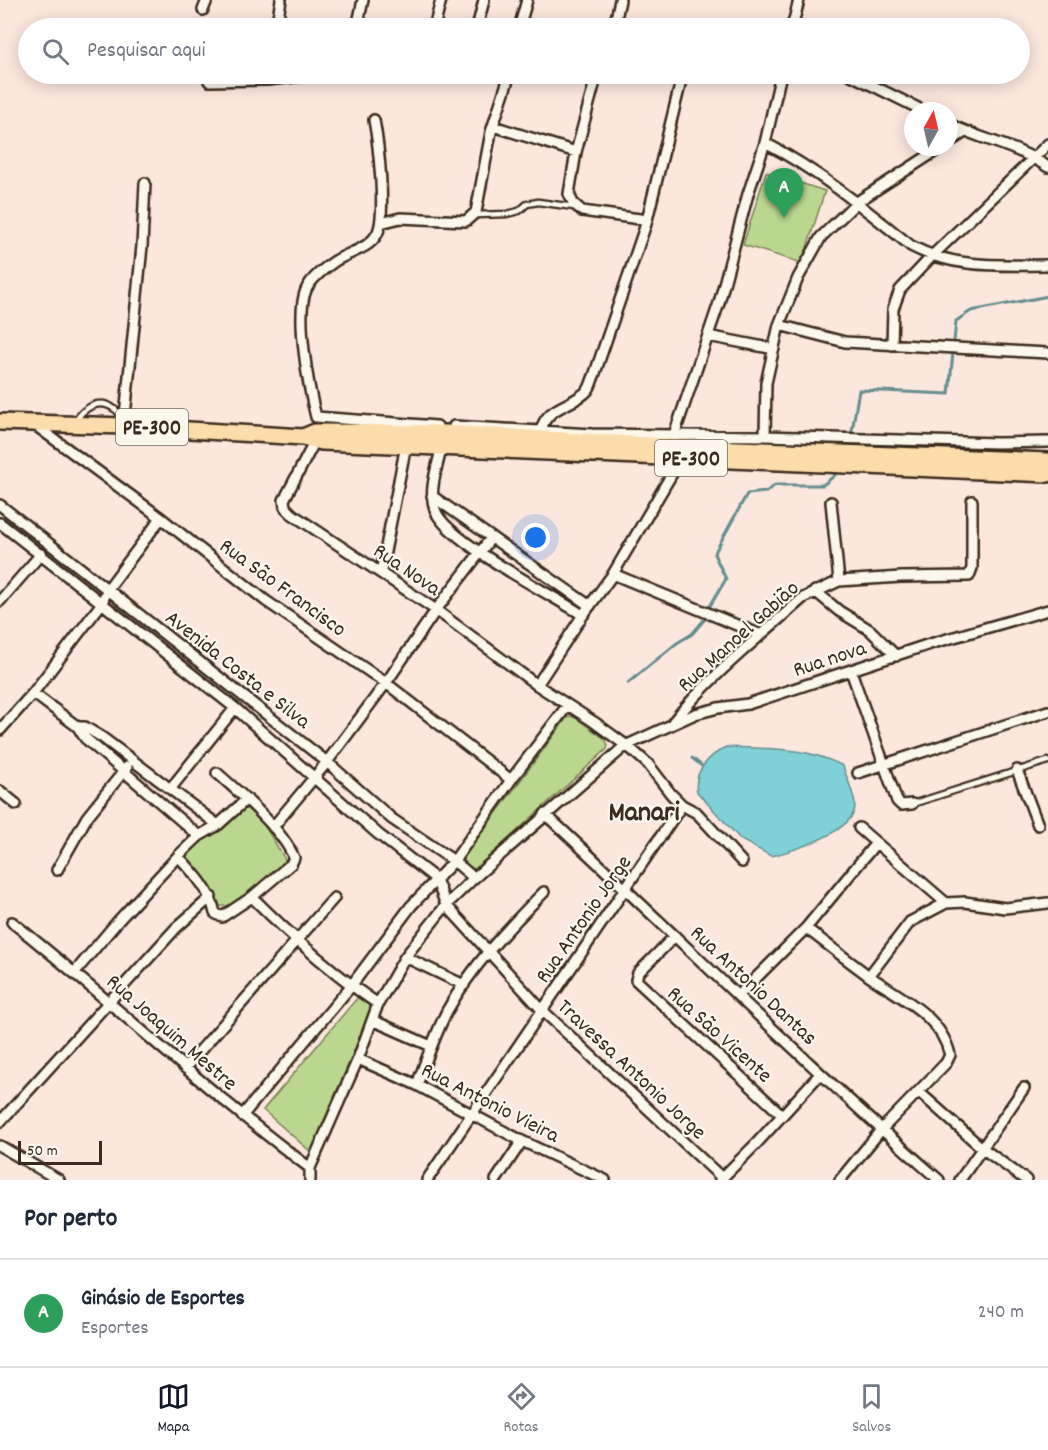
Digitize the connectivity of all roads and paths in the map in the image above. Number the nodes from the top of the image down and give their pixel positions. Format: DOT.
graph roads {
  1 [pos="207,0"];
  2 [pos="281,0"];
  3 [pos="363,0"];
  4 [pos="441,0"];
  5 [pos="484,0"];
  6 [pos="526,0"];
  7 [pos="620,0"];
  8 [pos="799,0"];
  9 [pos="203,10"];
  10 [pos="278,18"];
  11 [pos="359,18"];
  12 [pos="436,18"];
  13 [pos="480,18"];
  14 [pos="522,18"];
  15 [pos="617,18"];
  16 [pos="794,18"];
  17 [pos="507,84"];
  18 [pos="594,84"];
  19 [pos="778,84"];
  20 [pos="869,84"];
  21 [pos="680,85"];
  22 [pos="906,102"];
  23 [pos="374,120"];
  24 [pos="494,126"];
  25 [pos="958,128"];
  26 [pos="965,132"];
  27 [pos="958,136"];
  28 [pos="765,143"];
  29 [pos="1048,144"];
  30 [pos="576,152"];
  31 [pos="928,156"];
  32 [pos="1035,158"];
  33 [pos="1048,167"];
  34 [pos="145,183"];
  35 [pos="857,202"];
  36 [pos="578,207"];
  37 [pos="473,215"];
  38 [pos="647,220"];
  39 [pos="381,224"];
  40 [pos="933,255"];
  41 [pos="1048,266"];
  42 [pos="779,325"];
  43 [pos="708,336"];
  44 [pos="892,345"];
  45 [pos="774,349"];
  46 [pos="1048,353"];
  47 [pos="0,422"];
  48 [pos="33,423"];
  49 [pos="124,423"];
  50 [pos="541,430"];
  51 [pos="441,435"];
  52 [pos="765,436"];
  53 [pos="309,439"];
  54 [pos="403,439"];
  55 [pos="1048,442"];
  56 [pos="678,446"];
  57 [pos="1048,461"];
  58 [pos="1048,474"];
  59 [pos="432,496"];
  60 [pos="972,501"];
  61 [pos="831,502"];
  62 [pos="0,505"];
  63 [pos="161,518"];
  64 [pos="0,523"];
  65 [pos="491,538"];
  66 [pos="482,553"];
  67 [pos="41,555"];
  68 [pos="381,573"];
  69 [pos="613,574"];
  70 [pos="839,581"];
  71 [pos="107,590"];
  72 [pos="815,591"];
  73 [pos="0,601"];
  74 [pos="102,603"];
  75 [pos="590,606"];
  76 [pos="436,610"];
  77 [pos="1048,610"];
  78 [pos="583,615"];
  79 [pos="761,634"];
  80 [pos="896,656"];
  81 [pos="851,671"];
  82 [pos="386,683"];
  83 [pos="537,685"];
  84 [pos="33,693"];
  85 [pos="567,706"];
  86 [pos="235,708"];
  87 [pos="1048,711"];
  88 [pos="672,724"];
  89 [pos="78,727"];
  90 [pos="0,730"];
  91 [pos="625,746"];
  92 [pos="132,760"];
  93 [pos="1048,760"];
  94 [pos="327,762"];
  95 [pos="884,763"];
  96 [pos="1017,770"];
  97 [pos="123,771"];
  98 [pos="217,773"];
  99 [pos="858,773"];
  100 [pos="314,778"];
  101 [pos="512,780"];
  102 [pos="171,788"];
  103 [pos="0,791"];
  104 [pos="247,799"];
  105 [pos="16,804"];
  106 [pos="912,804"];
  107 [pos="682,805"];
  108 [pos="545,814"];
  109 [pos="392,819"];
  110 [pos="218,825"];
  111 [pos="1038,825"];
  112 [pos="273,827"];
  113 [pos="859,828"];
  114 [pos="378,834"];
  115 [pos="199,836"];
  116 [pos="876,843"];
  117 [pos="178,856"];
  118 [pos="454,861"];
  119 [pos="742,862"];
  120 [pos="57,870"];
  121 [pos="474,878"];
  122 [pos="436,879"];
  123 [pos="626,890"];
  124 [pos="544,892"];
  125 [pos="211,897"];
  126 [pos="252,897"];
  127 [pos="334,898"];
  128 [pos="946,903"];
  129 [pos="1048,903"];
  130 [pos="446,905"];
  131 [pos="12,922"];
  132 [pos="806,928"];
  133 [pos="675,936"];
  134 [pos="296,940"];
  135 [pos="489,950"];
  136 [pos="405,957"];
  137 [pos="75,972"];
  138 [pos="869,976"];
  139 [pos="464,985"];
  140 [pos="351,986"];
  141 [pos="739,995"];
  142 [pos="109,1002"];
  143 [pos="378,1004"];
  144 [pos="542,1010"];
  145 [pos="372,1020"];
  146 [pos="431,1046"];
  147 [pos="358,1059"];
  148 [pos="185,1068"];
  149 [pos="820,1074"];
  150 [pos="417,1085"];
  151 [pos="1024,1088"];
  152 [pos="919,1092"];
  153 [pos="473,1114"];
  154 [pos="782,1115"];
  155 [pos="242,1116"];
  156 [pos="0,1122"];
  157 [pos="881,1130"];
  158 [pos="522,1141"];
  159 [pos="0,1146"];
  160 [pos="982,1148"];
  161 [pos="310,1168"];
  162 [pos="40,1176"];
  163 [pos="721,1179"];
  164 [pos="59,1180"];
  165 [pos="310,1180"];
  166 [pos="427,1180"];
  167 [pos="496,1180"];
  168 [pos="605,1180"];
  169 [pos="840,1180"];
  170 [pos="939,1180"];
  171 [pos="960,1180"];
  172 [pos="1026,1180"];
  1 -- 9 [label="street"];
  2 -- 10 [label="street"];
  3 -- 11 [label="street"];
  4 -- 12 [label="street"];
  5 -- 13 [label="street"];
  6 -- 14 [label="street"];
  7 -- 15 [label="street"];
  8 -- 16 [label="street"];
  17 -- 24 [label="street"];
  18 -- 30 [label="street"];
  19 -- 28 [label="street"];
  20 -- 22 [label="street"];
  21 -- 38 [label="street"];
  23 -- 39 [label="street"];
  24 -- 30 [label="street"];
  24 -- 37 [label="street"];
  25 -- 26 [label="street"];
  26 -- 27 [label="street"];
  26 -- 32 [label="street"];
  28 -- 35 [label="street"];
  28 -- 43 [label="street"];
  29 -- 32 [label="street"];
  30 -- 36 [label="street"];
  31 -- 35 [label="street"];
  32 -- 33 [label="street"];
  32 -- 40 [label="street"];
  34 -- 49 [label="street"];
  35 -- 40 [label="street"];
  35 -- 42 [label="street"];
  36 -- 37 [label="lane"];
  36 -- 38 [label="street"];
  37 -- 39 [label="street"];
  38 -- 50 [label="street"];
  39 -- 51 [label="street"];
  40 -- 41 [label="street"];
  40 -- 44 [label="street"];
  42 -- 44 [label="street"];
  42 -- 45 [label="street"];
  43 -- 45 [label="street"];
  43 -- 56 [label="street"];
  44 -- 46 [label="street"];
  45 -- 52 [label="street"];
  47 -- 48 [label="main road, PE-300 / PE-300"];
  48 -- 49 [label="main road, PE-300 / PE-300"];
  48 -- 63 [label="street, Rua São Francisco"];
  49 -- 53 [label="main road, PE-300 / PE-300"];
  50 -- 51 [label="street"];
  50 -- 56 [label="street"];
  51 -- 54 [label="main road, PE-300 / PE-300"];
  51 -- 56 [label="main road, PE-300 / PE-300"];
  51 -- 59 [label="street"];
  52 -- 55 [label="street"];
  52 -- 56 [label="street"];
  53 -- 54 [label="main road, PE-300 / PE-300"];
  53 -- 68 [label="street, Rua Nova"];
  54 -- 68 [label="street"];
  56 -- 57 [label="main road, PE-300 / PE-300"];
  56 -- 58 [label="main road, PE-300 / PE-300"];
  56 -- 69 [label="street"];
  59 -- 65 [label="street"];
  59 -- 66 [label="street"];
  60 -- 70 [label="street, Rua Manoel Gabião"];
  61 -- 70 [label="street"];
  62 -- 71 [label="street, Avenida Costa e Silva"];
  63 -- 71 [label="street"];
  63 -- 82 [label="street, Rua São Francisco"];
  64 -- 67 [label="street, Avenida Costa e Silva"];
  65 -- 66 [label="street"];
  65 -- 75 [label="street"];
  66 -- 76 [label="street"];
  66 -- 78 [label="street"];
  67 -- 73 [label="street"];
  67 -- 74 [label="street, Avenida Costa e Silva"];
  68 -- 76 [label="street, Rua Nova"];
  69 -- 75 [label="street"];
  69 -- 79 [label="street"];
  70 -- 72 [label="street, Rua Manoel Gabião"];
  71 -- 74 [label="street"];
  71 -- 94 [label="street, Avenida Costa e Silva"];
  72 -- 79 [label="street, Rua Manoel Gabião"];
  72 -- 80 [label="street"];
  74 -- 84 [label="street"];
  74 -- 86 [label="street, Avenida Costa e Silva"];
  75 -- 78 [label="street"];
  76 -- 82 [label="street"];
  76 -- 83 [label="street, Rua Nova"];
  77 -- 80 [label="street, Rua nova"];
  78 -- 83 [label="street"];
  79 -- 88 [label="street, Rua Manoel Gabião"];
  80 -- 81 [label="street, Rua nova"];
  81 -- 88 [label="street, Rua nova"];
  81 -- 95 [label="street"];
  82 -- 94 [label="street"];
  82 -- 101 [label="street, Rua São Francisco"];
  83 -- 85 [label="street, Rua Nova"];
  84 -- 89 [label="street"];
  84 -- 90 [label="street"];
  85 -- 91 [label="street"];
  85 -- 101 [label="street"];
  86 -- 100 [label="street, Avenida Costa e Silva"];
  86 -- 102 [label="street"];
  87 -- 95 [label="street"];
  88 -- 91 [label="street, Rua nova"];
  89 -- 92 [label="street"];
  89 -- 97 [label="street"];
  91 -- 107 [label="street"];
  91 -- 108 [label="street, Rua nova"];
  92 -- 97 [label="street"];
  92 -- 102 [label="street"];
  93 -- 96 [label="lane"];
  94 -- 100 [label="street"];
  94 -- 109 [label="street, Avenida Costa e Silva"];
  95 -- 99 [label="street"];
  95 -- 106 [label="street"];
  96 -- 106 [label="lane"];
  96 -- 111 [label="street"];
  97 -- 115 [label="street"];
  97 -- 120 [label="street"];
  98 -- 104 [label="street"];
  100 -- 112 [label="street"];
  100 -- 114 [label="street, Avenida Costa e Silva"];
  101 -- 118 [label="street"];
  102 -- 110 [label="street"];
  103 -- 105 [label="street"];
  104 -- 110 [label="street"];
  104 -- 112 [label="street"];
  107 -- 119 [label="street"];
  107 -- 123 [label="street, Rua Antonio Jorge"];
  108 -- 121 [label="street, Rua nova"];
  108 -- 123 [label="street, Rua Antonio Dantas"];
  109 -- 114 [label="street"];
  109 -- 118 [label="street, Avenida Costa e Silva"];
  110 -- 115 [label="street"];
  112 -- 126 [label="street"];
  113 -- 116 [label="street"];
  114 -- 122 [label="street, Avenida Costa e Silva"];
  115 -- 117 [label="street"];
  116 -- 128 [label="street"];
  116 -- 132 [label="street"];
  117 -- 125 [label="street"];
  117 -- 137 [label="street"];
  118 -- 121 [label="street, Avenida Costa e Silva"];
  118 -- 122 [label="street"];
  121 -- 130 [label="street, Rua nova"];
  122 -- 130 [label="street"];
  122 -- 140 [label="street"];
  123 -- 133 [label="street, Rua Antonio Dantas"];
  123 -- 144 [label="street, Rua Antonio Jorge"];
  124 -- 135 [label="street"];
  125 -- 126 [label="street"];
  125 -- 142 [label="street"];
  126 -- 134 [label="street"];
  127 -- 134 [label="street"];
  128 -- 129 [label="street"];
  128 -- 138 [label="street"];
  130 -- 135 [label="street, Travessa Antonio Jorge"];
  130 -- 136 [label="street, Rua nova"];
  131 -- 137 [label="street, Rua Joaquim Mestre"];
  132 -- 138 [label="street"];
  132 -- 141 [label="street"];
  133 -- 141 [label="street, Rua Antonio Dantas"];
  133 -- 154 [label="street, Rua São Vicente"];
  134 -- 140 [label="street"];
  134 -- 148 [label="street"];
  135 -- 139 [label="street"];
  135 -- 144 [label="street, Travessa Antonio Jorge"];
  136 -- 139 [label="street"];
  136 -- 143 [label="street, Rua nova"];
  137 -- 142 [label="street, Rua Joaquim Mestre"];
  138 -- 152 [label="street"];
  139 -- 146 [label="street"];
  140 -- 143 [label="street"];
  140 -- 155 [label="street"];
  141 -- 149 [label="street, Rua Antonio Dantas"];
  142 -- 148 [label="street, Rua Joaquim Mestre"];
  142 -- 156 [label="street"];
  143 -- 145 [label="street, Rua nova"];
  144 -- 153 [label="street, Rua Antonio Jorge"];
  144 -- 163 [label="street, Travessa Antonio Jorge"];
  145 -- 146 [label="street"];
  145 -- 147 [label="street, Rua nova"];
  146 -- 150 [label="street"];
  147 -- 150 [label="street, Rua Antonio Vieira"];
  147 -- 161 [label="street, Rua nova"];
  148 -- 155 [label="street, Rua Joaquim Mestre"];
  149 -- 154 [label="street"];
  149 -- 157 [label="street, Rua Antonio Dantas"];
  150 -- 153 [label="street, Rua Antonio Vieira"];
  151 -- 160 [label="street"];
  152 -- 157 [label="street"];
  152 -- 160 [label="street"];
  153 -- 158 [label="street, Rua Antonio Vieira"];
  153 -- 166 [label="street, Rua Antonio Jorge"];
  154 -- 163 [label="street"];
  155 -- 161 [label="street, Rua Joaquim Mestre"];
  157 -- 169 [label="street"];
  157 -- 170 [label="street, Rua Antonio Dantas"];
  158 -- 167 [label="street"];
  158 -- 168 [label="street, Rua Antonio Vieira"];
  159 -- 162 [label="street"];
  160 -- 171 [label="street"];
  160 -- 172 [label="street"];
  161 -- 165 [label="street"];
  162 -- 164 [label="street"];
}
